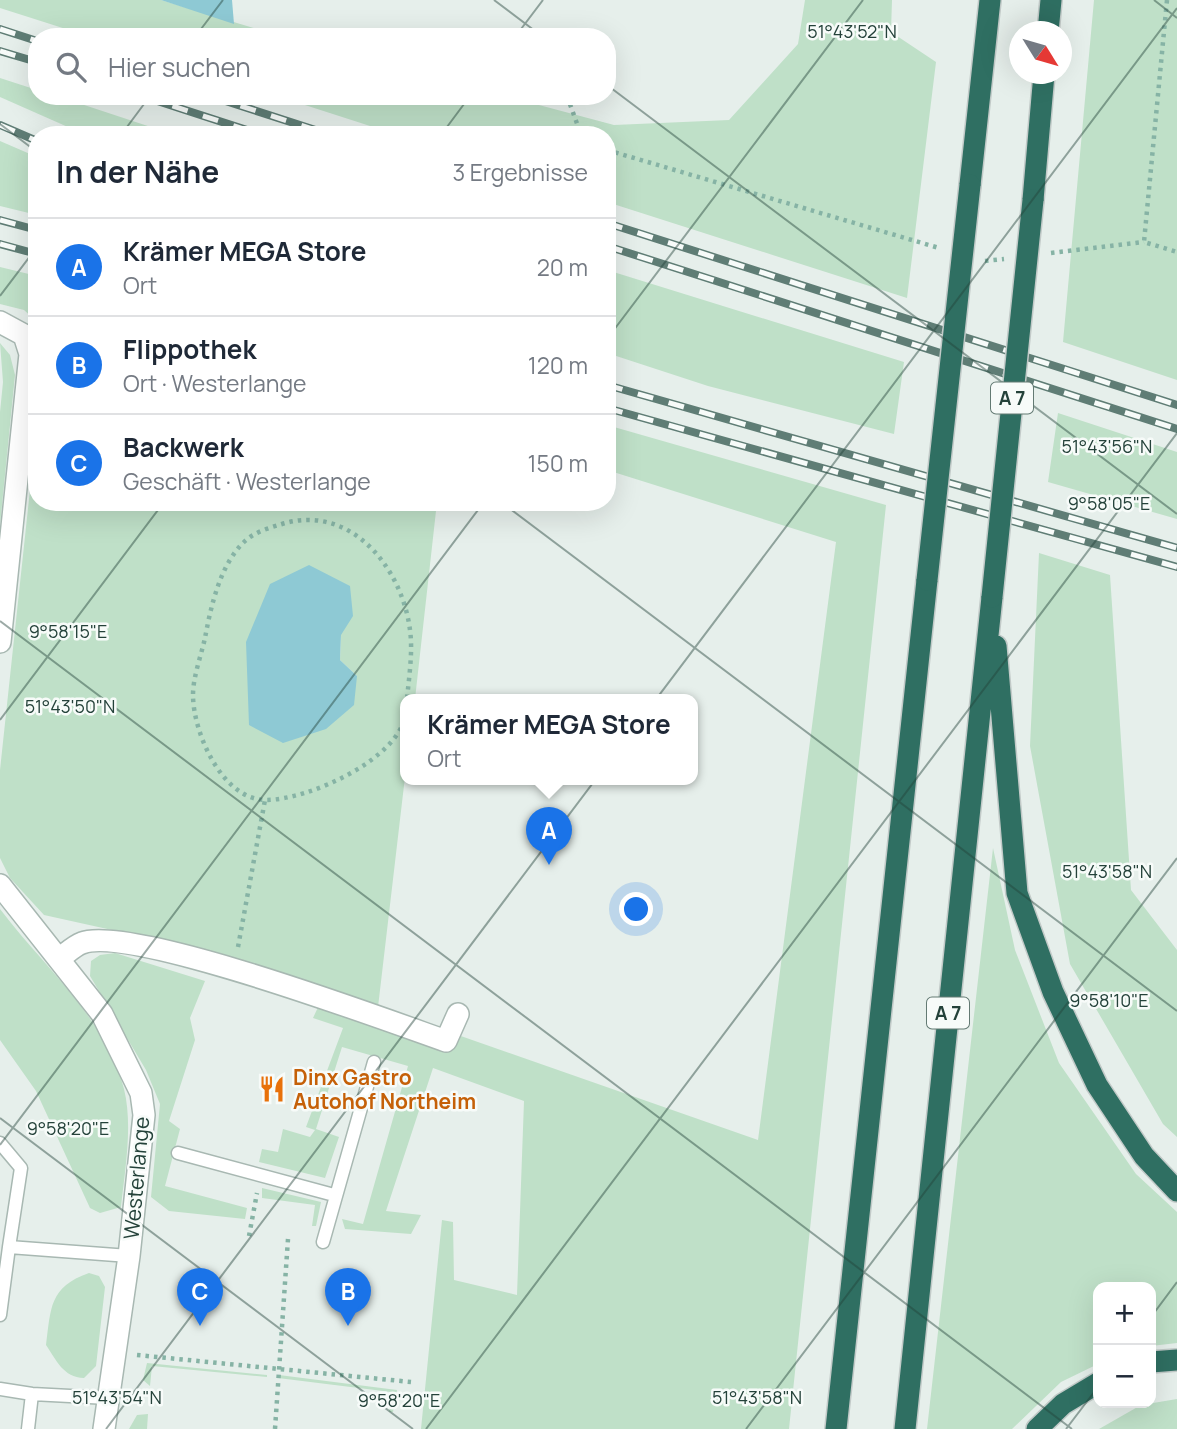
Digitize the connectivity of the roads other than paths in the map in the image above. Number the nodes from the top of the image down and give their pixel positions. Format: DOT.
graph roads {
  1 [pos="990,0"];
  2 [pos="1051,0"];
  3 [pos="1049,21"];
  4 [pos="1043,84"];
  5 [pos="0,322"];
  6 [pos="28,348"];
  7 [pos="28,373"];
  8 [pos="992,597"];
  9 [pos="0,642"];
  10 [pos="0,885"];
  11 [pos="60,958"];
  12 [pos="458,1014"];
  13 [pos="374,1062"];
  14 [pos="0,1143"];
  15 [pos="178,1153"];
  16 [pos="1177,1191"];
  17 [pos="334,1195"];
  18 [pos="323,1242"];
  19 [pos="9,1247"];
  20 [pos="129,1255"];
  21 [pos="0,1315"];
  22 [pos="1177,1360"];
  23 [pos="1156,1362"];
  24 [pos="1093,1386"];
  25 [pos="0,1389"];
  26 [pos="32,1394"];
  27 [pos="108,1398"];
  28 [pos="29,1429"];
  29 [pos="104,1429"];
  30 [pos="835,1429"];
  31 [pos="905,1429"];
  32 [pos="1037,1429"];
  1 -- 30 [label="highway, bridge"];
  2 -- 3 [label="highway"];
  4 -- 8 [label="highway, A 7, bridge"];
  5 -- 6 [label="street"];
  7 -- 9 [label="street"];
  8 -- 16 [label="highway"];
  8 -- 31 [label="highway, A 7"];
  10 -- 11 [label="street, Westerlange"];
  11 -- 12 [label="street"];
  11 -- 20 [label="street, Westerlange"];
  13 -- 17 [label="lane"];
  14 -- 19 [label="lane"];
  15 -- 17 [label="lane"];
  17 -- 18 [label="lane"];
  19 -- 20 [label="lane"];
  19 -- 21 [label="lane"];
  20 -- 27 [label="street, Westerlange"];
  22 -- 23 [label="highway"];
  24 -- 32 [label="highway"];
  25 -- 26 [label="lane"];
  26 -- 27 [label="lane"];
  26 -- 28 [label="lane"];
  27 -- 29 [label="street, Westerlange"];
}
